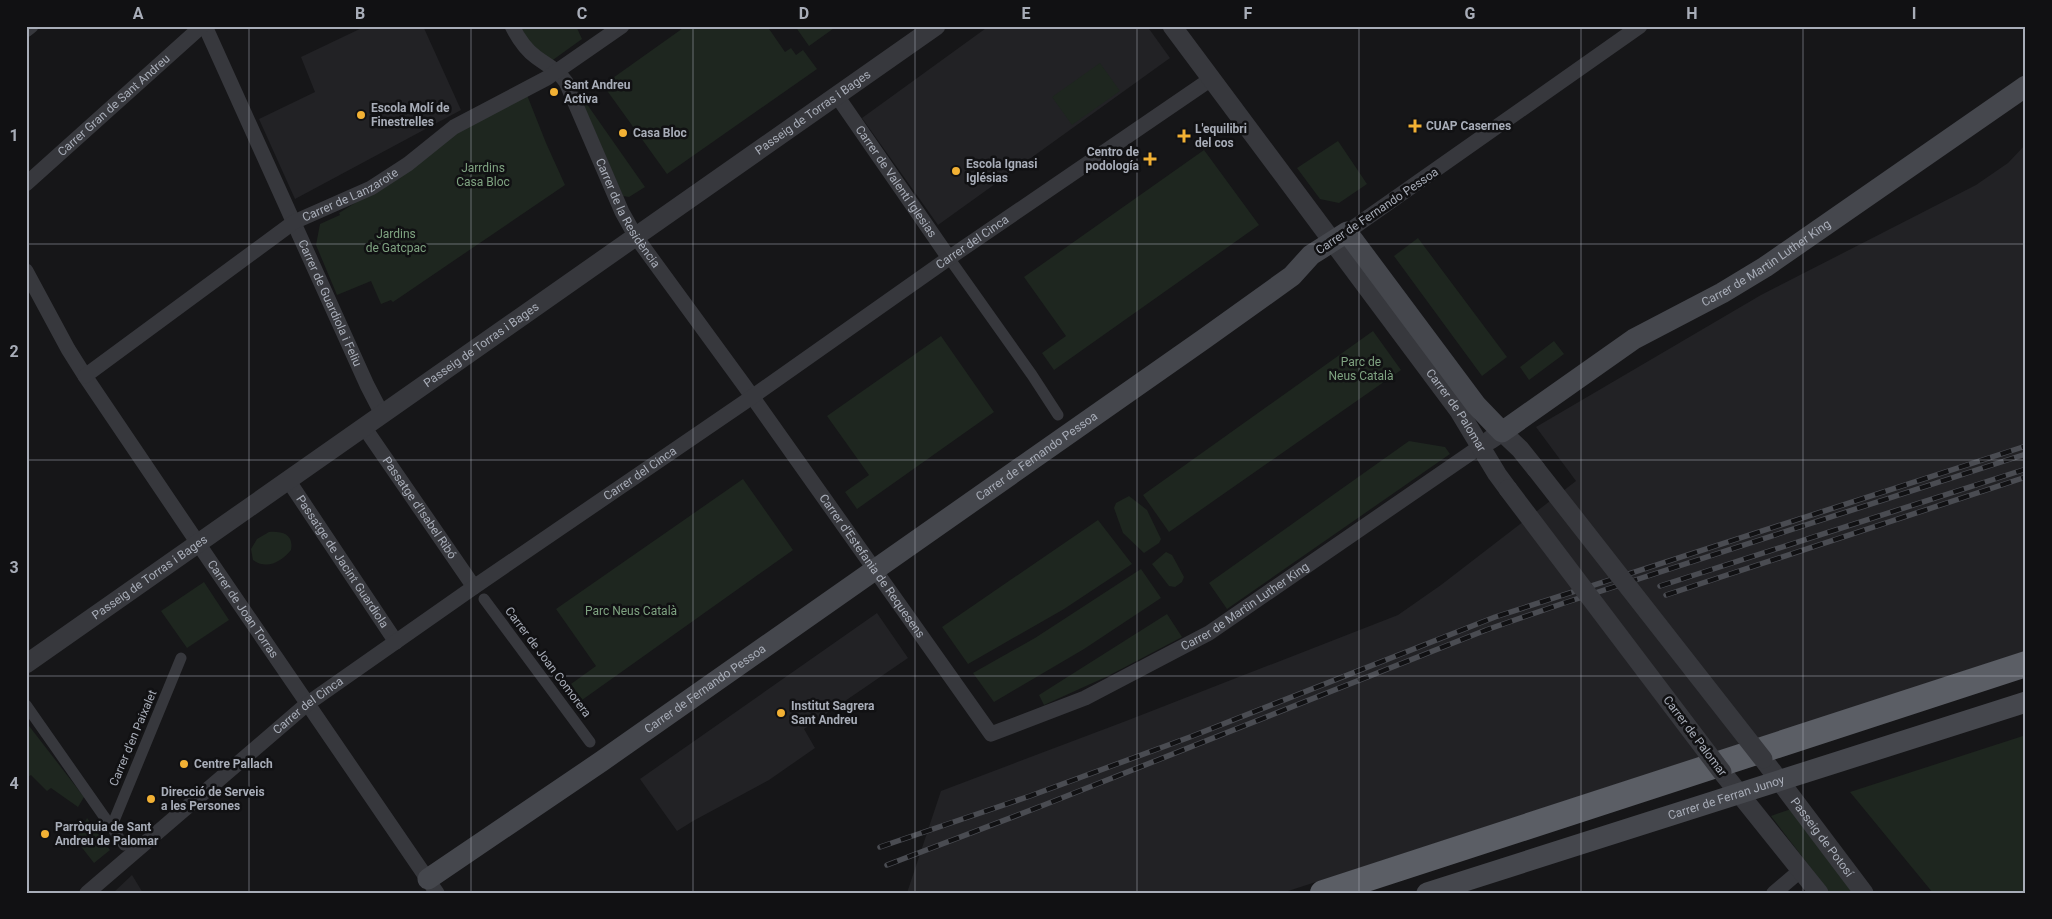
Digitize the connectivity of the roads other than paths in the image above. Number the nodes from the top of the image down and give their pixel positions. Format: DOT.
graph roads {
  1 [pos="31,26"];
  2 [pos="203,26"];
  3 [pos="512,26"];
  4 [pos="622,26"];
  5 [pos="936,26"];
  6 [pos="1172,26"];
  7 [pos="1640,26"];
  8 [pos="26,30"];
  9 [pos="558,71"];
  10 [pos="1211,79"];
  11 [pos="2026,86"];
  12 [pos="837,96"];
  13 [pos="26,184"];
  14 [pos="294,222"];
  15 [pos="636,237"];
  16 [pos="1339,237"];
  17 [pos="949,258"];
  18 [pos="26,271"];
  19 [pos="85,376"];
  20 [pos="752,397"];
  21 [pos="382,414"];
  22 [pos="1058,415"];
  23 [pos="364,428"];
  24 [pos="1502,432"];
  25 [pos="1480,446"];
  26 [pos="288,480"];
  27 [pos="198,544"];
  28 [pos="873,570"];
  29 [pos="474,587"];
  30 [pos="484,599"];
  31 [pos="396,642"];
  32 [pos="181,658"];
  33 [pos="26,664"];
  34 [pos="2026,664"];
  35 [pos="2026,702"];
  36 [pos="307,704"];
  37 [pos="26,705"];
  38 [pos="991,734"];
  39 [pos="590,742"];
  40 [pos="1779,781"];
  41 [pos="1740,793"];
  42 [pos="111,828"];
  43 [pos="124,845"];
  44 [pos="1801,870"];
  45 [pos="433,886"];
  46 [pos="87,893"];
  47 [pos="1323,893"];
  48 [pos="1426,893"];
  49 [pos="1774,893"];
  50 [pos="1819,893"];
  51 [pos="1864,893"];
  1 -- 8 [label="street"];
  2 -- 13 [label="street, Carrer Gran de Sant Andreu"];
  2 -- 14 [label="street, Carrer de Guardiola i Feliu"];
  3 -- 9 [label="street, Carrer de la Residència"];
  4 -- 9 [label="street, Carrer de Lanzarote"];
  5 -- 12 [label="street, Passeig de Torras i Bages"];
  6 -- 10 [label="street, Carrer de Palomar"];
  7 -- 16 [label="street, Carrer de Fernando Pessoa"];
  9 -- 14 [label="street, Carrer de Lanzarote"];
  9 -- 15 [label="street, Carrer de la Residència"];
  10 -- 16 [label="street, Carrer de Palomar"];
  10 -- 17 [label="street, Carrer del Cinca"];
  11 -- 24 [label="main road, Carrer de Martin Luther King"];
  12 -- 15 [label="street, Passeig de Torras i Bages"];
  12 -- 17 [label="street, Carrer de Valentí Iglesias"];
  14 -- 19 [label="street, Carrer de Lanzarote"];
  14 -- 21 [label="street, Carrer de Guardiola i Feliu"];
  15 -- 20 [label="street, Carrer de la Residència"];
  15 -- 21 [label="street, Passeig de Torras i Bages"];
  16 -- 24 [label="main road, Carrer de Palomar"];
  16 -- 25 [label="street, Carrer de Palomar"];
  16 -- 28 [label="main road, Carrer de Fernando Pessoa"];
  17 -- 20 [label="street, Carrer del Cinca"];
  17 -- 22 [label="street, Carrer de Valentí Iglesias"];
  18 -- 19 [label="street, Carrer de Joan Torras"];
  19 -- 27 [label="street, Carrer de Joan Torras"];
  20 -- 28 [label="street, Carrer d'Estefania de Requesens"];
  20 -- 29 [label="street, Carrer del Cinca"];
  21 -- 23 [label="street, Passeig de Torras i Bages"];
  23 -- 26 [label="street, Passeig de Torras i Bages"];
  23 -- 29 [label="street, Passatge d'Isabel Ribó"];
  24 -- 25 [label="street"];
  24 -- 40 [label="street, Carrer de Palomar, bridge"];
  25 -- 38 [label="street, Carrer de Martin Luther King"];
  25 -- 41 [label="street, Carrer de Palomar, bridge"];
  26 -- 27 [label="street, Passeig de Torras i Bages"];
  26 -- 31 [label="street, Passatge de Jacint Guardiola"];
  27 -- 33 [label="street, Passeig de Torras i Bages"];
  27 -- 36 [label="street, Carrer de Joan Torras"];
  28 -- 38 [label="street, Carrer d'Estefania de Requesens"];
  28 -- 45 [label="main road, Carrer de Fernando Pessoa"];
  29 -- 31 [label="street, Carrer del Cinca"];
  30 -- 39 [label="street, Carrer de Joan Comorera"];
  31 -- 36 [label="street, Carrer del Cinca"];
  32 -- 42 [label="street, Carrer d'en Paixalet"];
  34 -- 47 [label="highway"];
  35 -- 40 [label="main road, Carrer de Ferran Junoy"];
  36 -- 45 [label="street, Carrer de Joan Torras"];
  36 -- 46 [label="street, Carrer del Cinca"];
  37 -- 42 [label="street"];
  40 -- 41 [label="main road, Carrer de Ferran Junoy"];
  40 -- 51 [label="street, Passeig de Potosí"];
  41 -- 44 [label="street"];
  41 -- 48 [label="main road, Carrer de Ferran Junoy"];
  42 -- 43 [label="street"];
  44 -- 49 [label="street"];
  44 -- 50 [label="street"];
}
